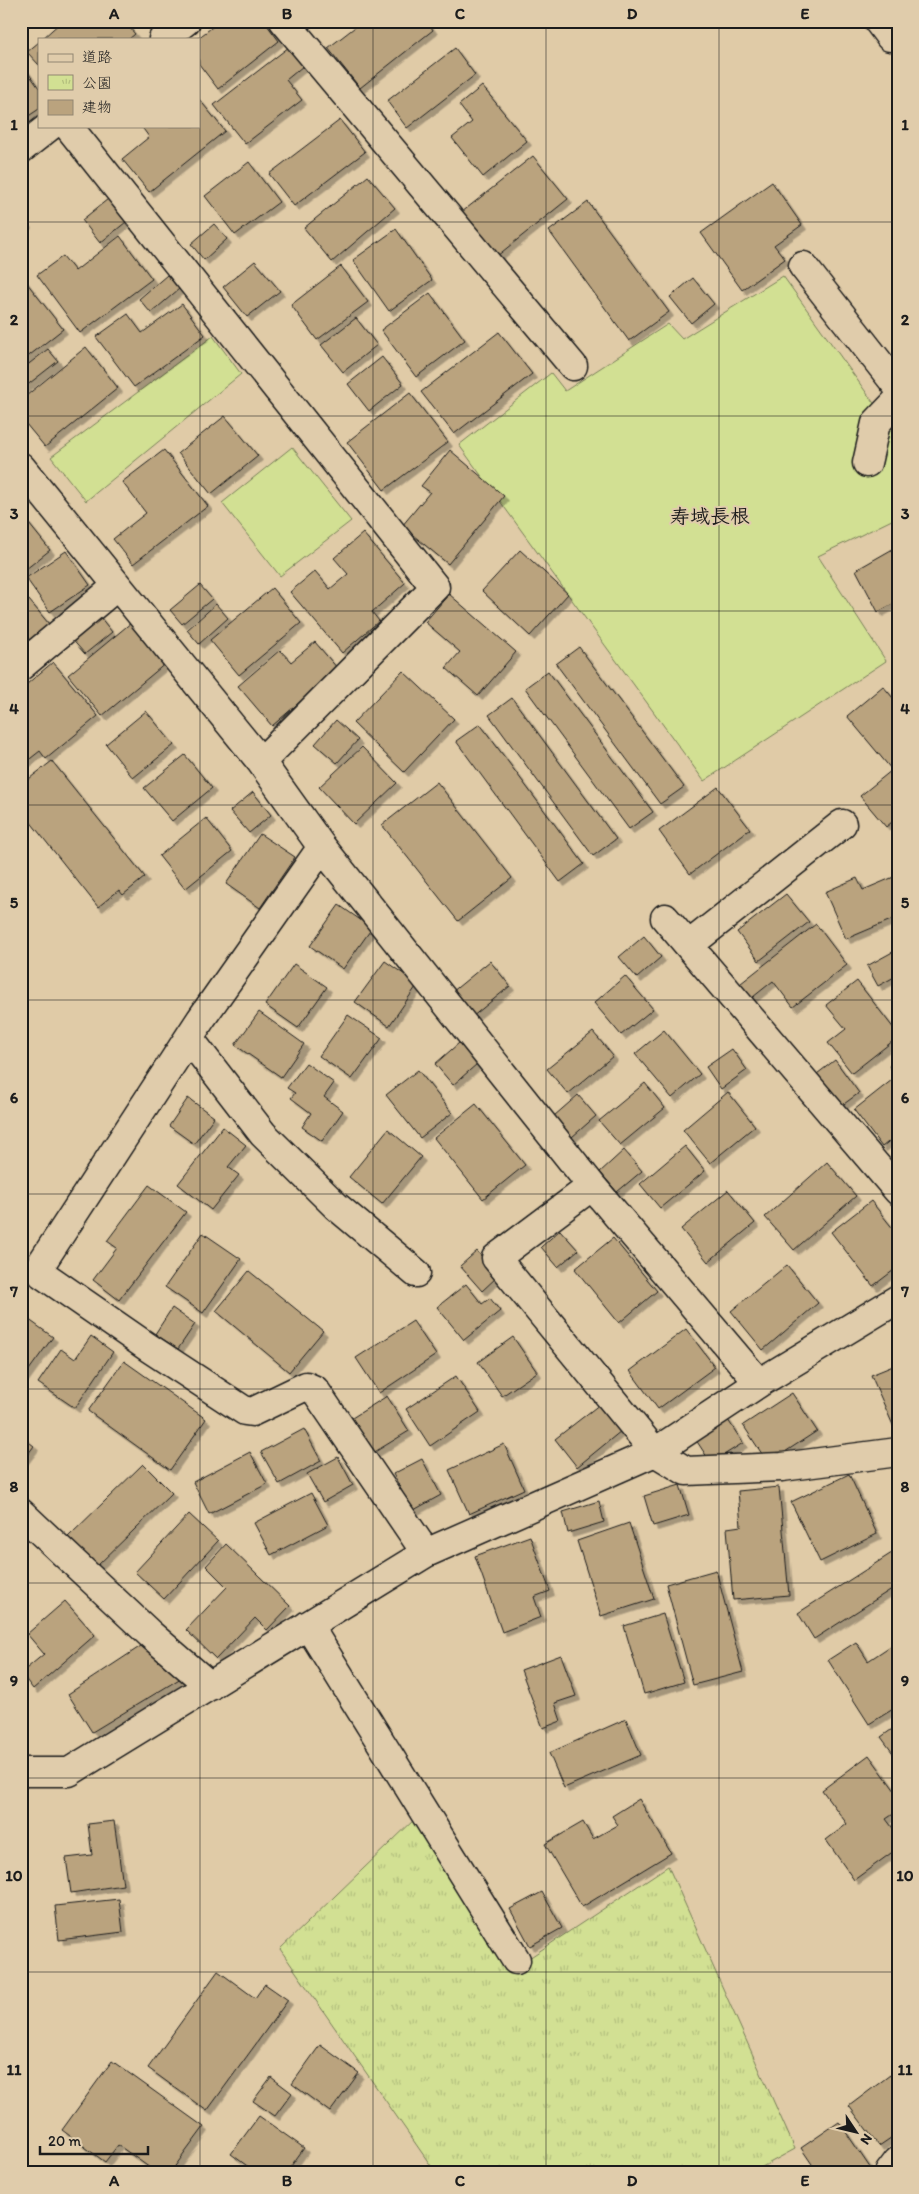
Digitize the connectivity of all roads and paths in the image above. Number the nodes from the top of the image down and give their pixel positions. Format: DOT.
graph roads {
  1 [pos="186,21"];
  2 [pos="284,21"];
  3 [pos="165,38"];
  4 [pos="47,128"];
  5 [pos="70,128"];
  6 [pos="21,149"];
  7 [pos="802,266"];
  8 [pos="573,366"];
  9 [pos="898,387"];
  10 [pos="898,400"];
  11 [pos="867,463"];
  12 [pos="21,467"];
  13 [pos="117,586"];
  14 [pos="21,666"];
  15 [pos="261,762"];
  16 [pos="842,824"];
  17 [pos="322,847"];
  18 [pos="665,918"];
  19 [pos="689,945"];
  20 [pos="189,1038"];
  21 [pos="592,1186"];
  22 [pos="898,1191"];
  23 [pos="416,1273"];
  24 [pos="898,1300"];
  25 [pos="759,1383"];
  26 [pos="655,1452"];
  27 [pos="898,1452"];
  28 [pos="21,1513"];
  29 [pos="426,1553"];
  30 [pos="308,1625"];
  31 [pos="210,1686"];
  32 [pos="21,1772"];
  33 [pos="516,1960"];
  34 [pos="898,2161"];
  35 [pos="889,2173"];
  1 -- 3 [label="street"];
  2 -- 8 [label="street"];
  4 -- 6 [label="street"];
  5 -- 15 [label="street"];
  7 -- 9 [label="street"];
  10 -- 11 [label="street"];
  12 -- 13 [label="street"];
  13 -- 14 [label="street"];
  13 -- 15 [label="street"];
  15 -- 17 [label="street"];
  16 -- 19 [label="street"];
  17 -- 20 [label="street"];
  17 -- 21 [label="street"];
  18 -- 19 [label="street"];
  19 -- 22 [label="street"];
  20 -- 23 [label="street"];
  20 -- 29 [label="street"];
  21 -- 25 [label="street"];
  21 -- 26 [label="street"];
  24 -- 25 [label="street"];
  25 -- 26 [label="street"];
  26 -- 27 [label="street"];
  26 -- 29 [label="street"];
  28 -- 31 [label="street"];
  29 -- 30 [label="street"];
  30 -- 31 [label="street"];
  30 -- 33 [label="street"];
  31 -- 32 [label="street"];
  34 -- 35 [label="street"];
}
